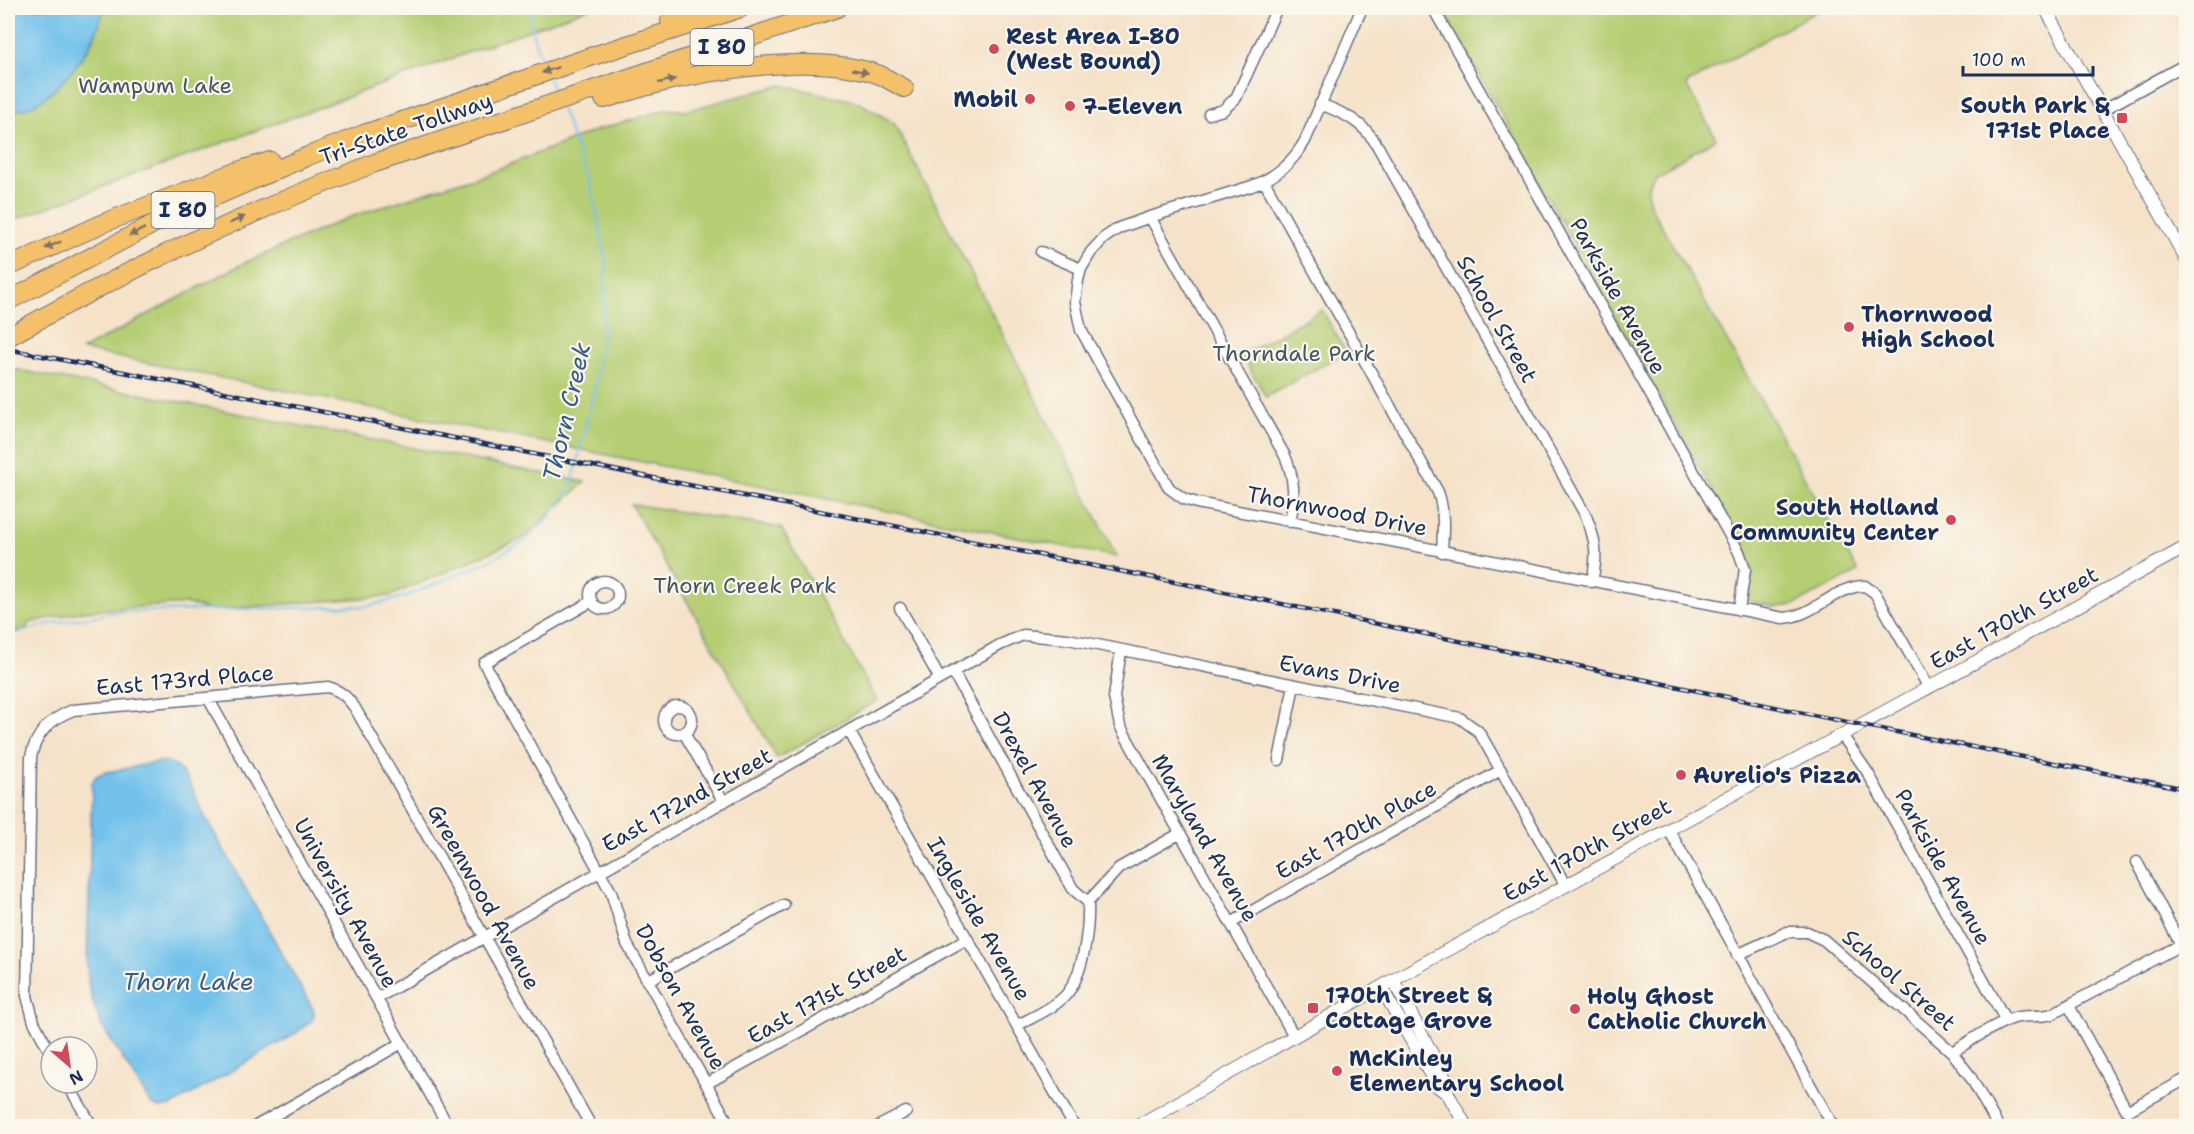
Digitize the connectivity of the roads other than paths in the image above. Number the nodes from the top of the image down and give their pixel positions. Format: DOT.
graph roads {
  1 [pos="698,8"];
  2 [pos="741,8"];
  3 [pos="837,8"];
  4 [pos="1277,8"];
  5 [pos="1362,8"];
  6 [pos="1433,8"];
  7 [pos="2045,8"];
  8 [pos="616,48"];
  9 [pos="2187,64"];
  10 [pos="904,88"];
  11 [pos="609,92"];
  12 [pos="1320,104"];
  13 [pos="2103,110"];
  14 [pos="1209,114"];
  15 [pos="364,134"];
  16 [pos="1264,181"];
  17 [pos="1150,217"];
  18 [pos="1041,252"];
  19 [pos="2187,259"];
  20 [pos="8,267"];
  21 [pos="1081,269"];
  22 [pos="8,301"];
  23 [pos="8,337"];
  24 [pos="1290,522"];
  25 [pos="2187,547"];
  26 [pos="1442,552"];
  27 [pos="1592,582"];
  28 [pos="592,601"];
  29 [pos="900,609"];
  30 [pos="1739,610"];
  31 [pos="1016,637"];
  32 [pos="1121,650"];
  33 [pos="953,672"];
  34 [pos="940,679"];
  35 [pos="1294,685"];
  36 [pos="1929,688"];
  37 [pos="338,690"];
  38 [pos="208,698"];
  39 [pos="849,731"];
  40 [pos="684,733"];
  41 [pos="1842,735"];
  42 [pos="1279,760"];
  43 [pos="1501,770"];
  44 [pos="724,802"];
  45 [pos="1669,830"];
  46 [pos="1179,834"];
  47 [pos="2137,862"];
  48 [pos="600,872"];
  49 [pos="1566,886"];
  50 [pos="1088,903"];
  51 [pos="784,905"];
  52 [pos="1231,923"];
  53 [pos="484,937"];
  54 [pos="967,939"];
  55 [pos="2184,944"];
  56 [pos="1737,955"];
  57 [pos="1393,980"];
  58 [pos="647,981"];
  59 [pos="1381,987"];
  60 [pos="377,998"];
  61 [pos="2068,1006"];
  62 [pos="2006,1021"];
  63 [pos="1018,1026"];
  64 [pos="42,1035"];
  65 [pos="1294,1036"];
  66 [pos="402,1043"];
  67 [pos="1952,1052"];
  68 [pos="2187,1079"];
  69 [pos="706,1084"];
  70 [pos="1448,1094"];
  71 [pos="74,1095"];
  72 [pos="906,1112"];
  73 [pos="92,1126"];
  74 [pos="256,1126"];
  75 [pos="448,1126"];
  76 [pos="591,1126"];
  77 [pos="730,1126"];
  78 [pos="879,1126"];
  79 [pos="1074,1126"];
  80 [pos="1137,1126"];
  81 [pos="1466,1126"];
  82 [pos="1833,1126"];
  83 [pos="1998,1126"];
  1 -- 8 [label="highway"];
  2 -- 8 [label="highway, Tri-State Tollway / I 80"];
  3 -- 11 [label="highway, I 80"];
  4 -- 14 [label="street"];
  5 -- 12 [label="street"];
  6 -- 30 [label="street, Parkside Avenue"];
  7 -- 13 [label="street"];
  8 -- 15 [label="highway, Tri-State Tollway / I 80, one-way"];
  9 -- 13 [label="street"];
  11 -- 10 [label="highway, one-way"];
  23 -- 11 [label="highway, Tri-State Tollway / I 80, one-way"];
  12 -- 16 [label="street"];
  12 -- 27 [label="street, School Street"];
  13 -- 19 [label="street"];
  15 -- 20 [label="highway, one-way"];
  15 -- 22 [label="highway, Tri-State Tollway / I 80, one-way"];
  16 -- 17 [label="street"];
  16 -- 26 [label="street"];
  17 -- 21 [label="street"];
  17 -- 24 [label="street"];
  18 -- 21 [label="street"];
  21 -- 24 [label="street, Thornwood Drive"];
  24 -- 26 [label="street, Thornwood Drive"];
  25 -- 36 [label="street, East 170th Street"];
  26 -- 27 [label="street, Thornwood Drive"];
  27 -- 30 [label="street, Thornwood Drive"];
  28 -- 48 [label="street, Dobson Avenue"];
  29 -- 34 [label="street"];
  30 -- 36 [label="street"];
  31 -- 32 [label="street, Evans Drive"];
  31 -- 33 [label="street, East 172nd Street"];
  32 -- 35 [label="street, Evans Drive"];
  32 -- 46 [label="street, Maryland Avenue"];
  33 -- 34 [label="street, East 172nd Street"];
  33 -- 50 [label="street, Drexel Avenue"];
  34 -- 39 [label="street, East 172nd Street"];
  35 -- 42 [label="street"];
  35 -- 43 [label="street, Evans Drive"];
  36 -- 41 [label="street, East 170th Street"];
  37 -- 38 [label="street, East 173rd Place"];
  37 -- 53 [label="street, Greenwood Avenue"];
  38 -- 60 [label="street, University Avenue"];
  38 -- 64 [label="street, East 173rd Place"];
  39 -- 44 [label="street, East 172nd Street"];
  39 -- 54 [label="street, Ingleside Avenue"];
  40 -- 44 [label="street"];
  41 -- 45 [label="street, East 170th Street"];
  41 -- 62 [label="street, Parkside Avenue"];
  43 -- 49 [label="street, Evans Drive"];
  43 -- 52 [label="street, East 170th Place"];
  44 -- 48 [label="street, East 172nd Street"];
  45 -- 49 [label="street, East 170th Street"];
  45 -- 56 [label="street"];
  46 -- 50 [label="street"];
  46 -- 52 [label="street, Maryland Avenue"];
  47 -- 55 [label="street"];
  48 -- 53 [label="street, East 172nd Street"];
  48 -- 58 [label="street, Dobson Avenue"];
  49 -- 57 [label="street, East 170th Street"];
  50 -- 63 [label="street"];
  51 -- 58 [label="street"];
  52 -- 65 [label="street, Maryland Avenue"];
  53 -- 60 [label="street, East 172nd Street"];
  53 -- 76 [label="street, Greenwood Avenue"];
  54 -- 63 [label="street, Ingleside Avenue"];
  54 -- 69 [label="street, East 171st Street"];
  55 -- 61 [label="street"];
  56 -- 67 [label="street, School Street"];
  56 -- 82 [label="street"];
  57 -- 59 [label="street, East 170th Street"];
  57 -- 70 [label="street"];
  58 -- 69 [label="street, Dobson Avenue"];
  59 -- 65 [label="street, East 170th Street"];
  59 -- 70 [label="street"];
  60 -- 66 [label="street, University Avenue"];
  61 -- 62 [label="street"];
  61 -- 68 [label="street"];
  62 -- 67 [label="street"];
  63 -- 79 [label="street, Ingleside Avenue"];
  65 -- 80 [label="street, East 170th Street"];
  66 -- 74 [label="street"];
  66 -- 75 [label="street, University Avenue"];
  67 -- 83 [label="street, School Street"];
  69 -- 77 [label="street, Dobson Avenue"];
  70 -- 81 [label="street"];
  71 -- 73 [label="street"];
  72 -- 78 [label="street"];
}
